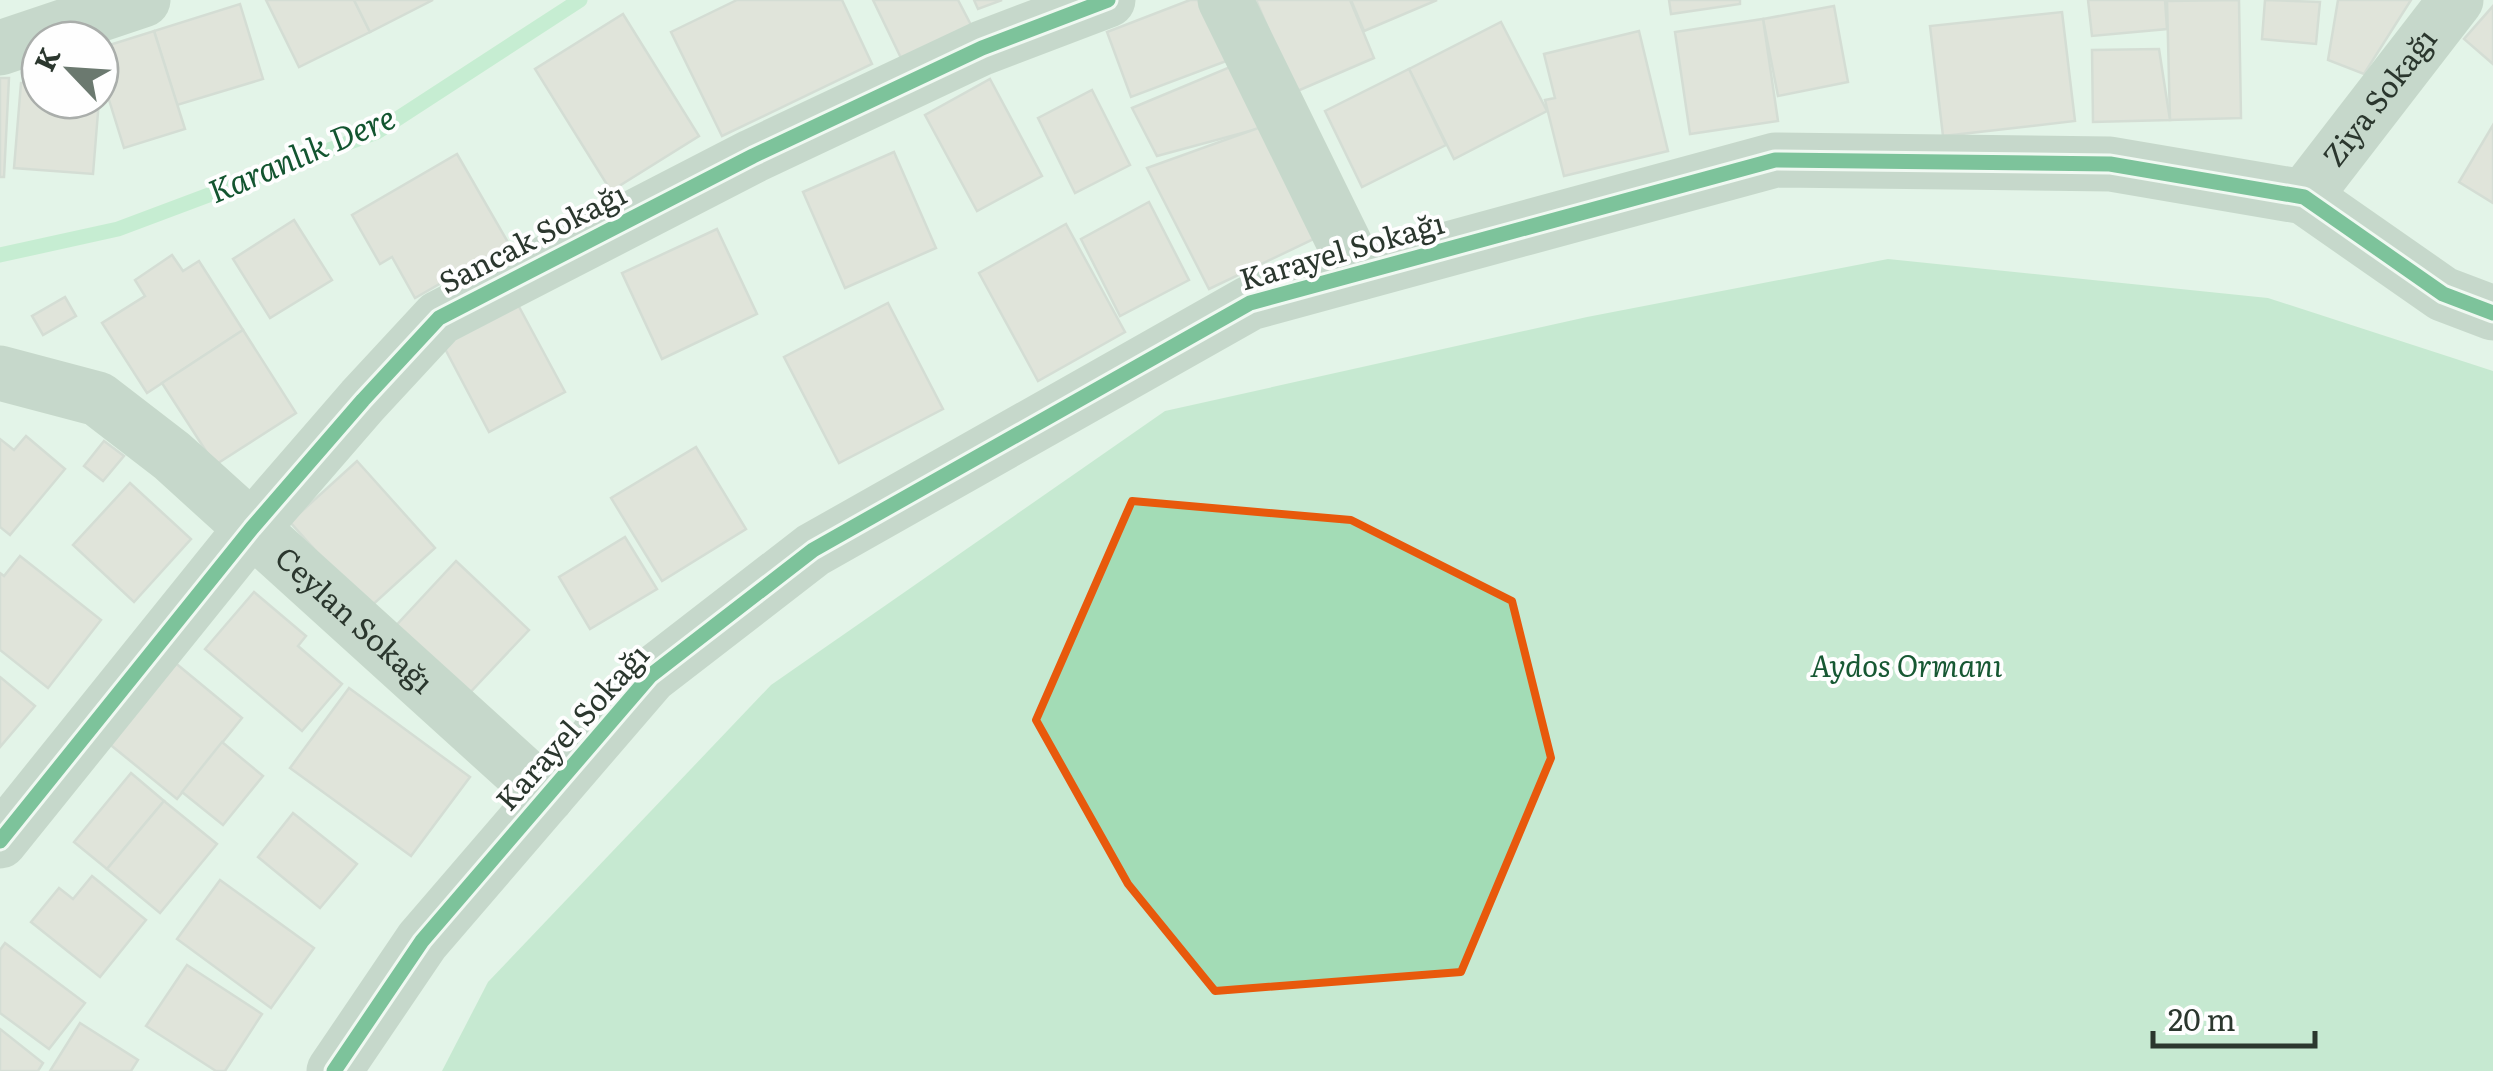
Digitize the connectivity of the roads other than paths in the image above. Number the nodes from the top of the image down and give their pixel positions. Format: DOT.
graph roads {
  1 [pos="143,0"];
  2 [pos="1108,0"];
  3 [pos="1225,0"];
  4 [pos="2456,0"];
  5 [pos="0,48"];
  6 [pos="2304,197"];
  7 [pos="1359,273"];
  8 [pos="2493,313"];
  9 [pos="0,373"];
  10 [pos="252,528"];
  11 [pos="547,796"];
  12 [pos="0,840"];
  13 [pos="334,1071"];
  1 -- 5 [label="street"];
  2 -- 10 [label="street, Sancak Sokağı"];
  3 -- 7 [label="street"];
  4 -- 6 [label="street, Ziya Sokağı"];
  6 -- 7 [label="street, Karayel Sokağı"];
  6 -- 8 [label="street, Karayel Sokağı"];
  7 -- 11 [label="street, Karayel Sokağı"];
  9 -- 10 [label="street, Ceylan Sokağı"];
  10 -- 11 [label="street, Ceylan Sokağı"];
  10 -- 12 [label="street, Sancak Sokağı"];
  11 -- 13 [label="street, Karayel Sokağı"];
}
